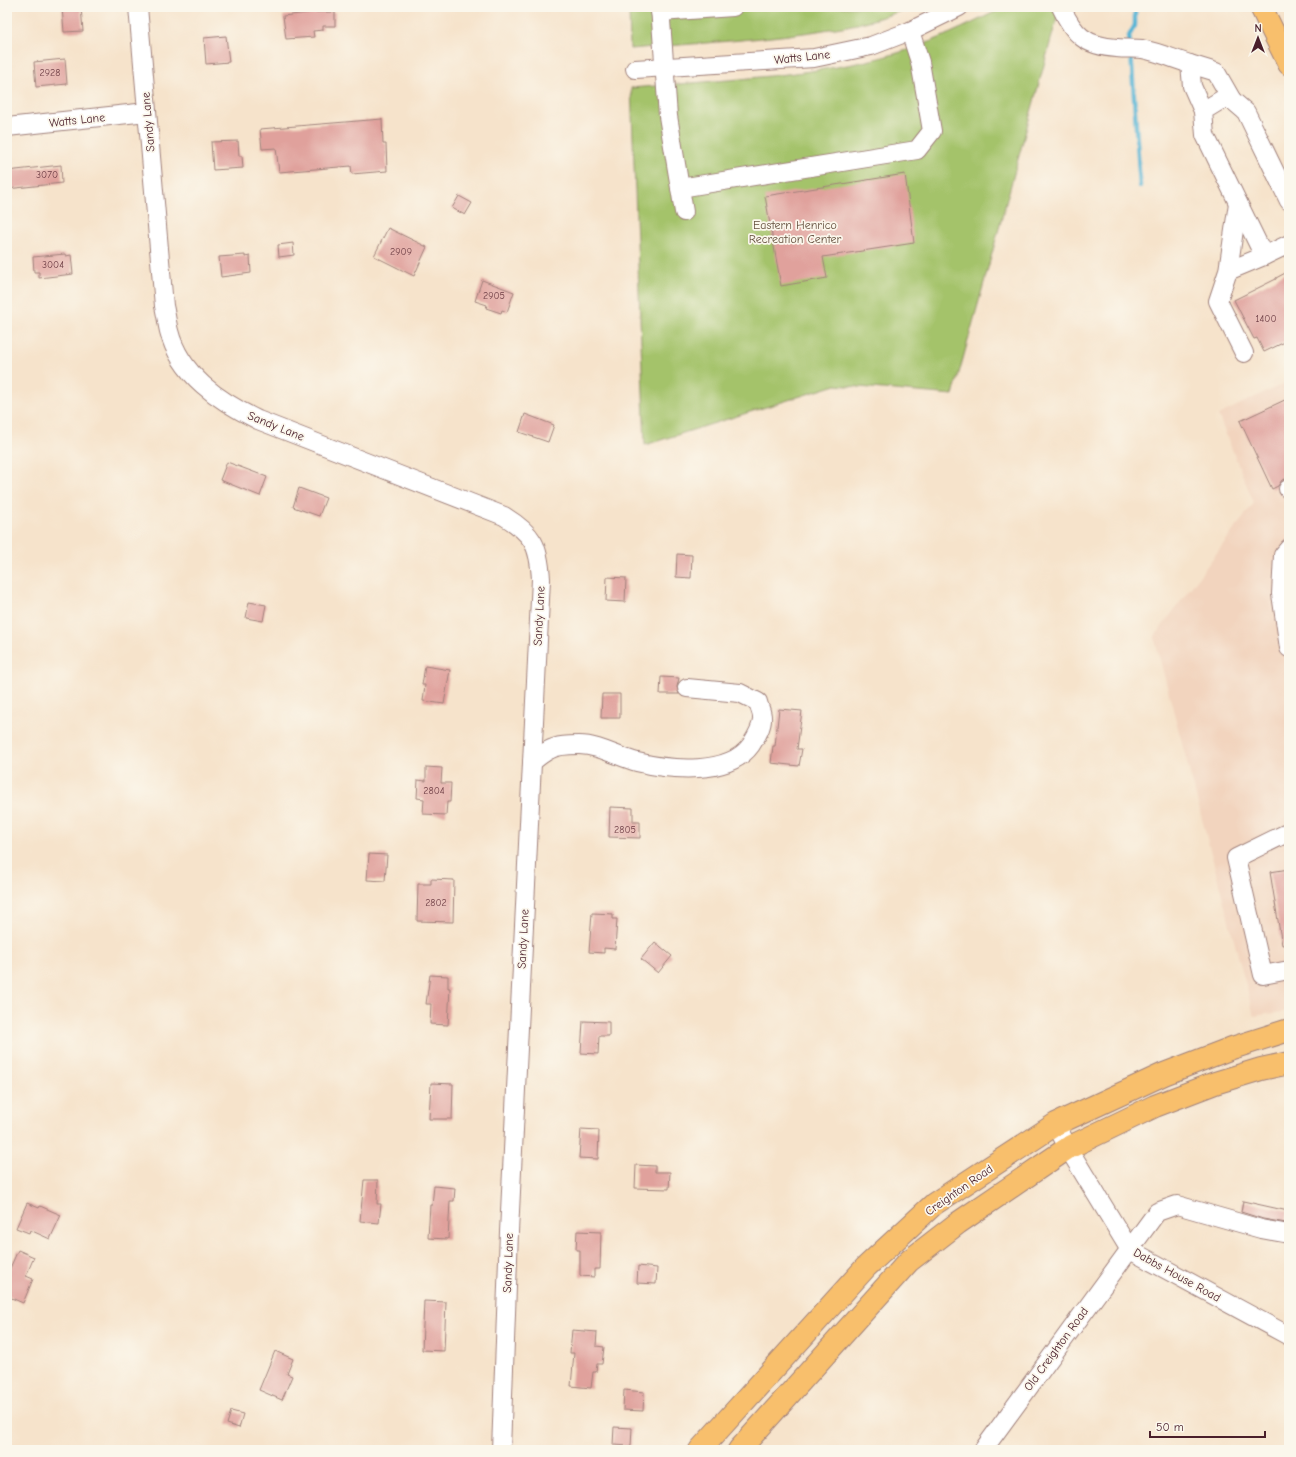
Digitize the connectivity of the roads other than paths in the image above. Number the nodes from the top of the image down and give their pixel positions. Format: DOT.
graph roads {
  1 [pos="138,7"];
  2 [pos="733,7"];
  3 [pos="959,7"];
  4 [pos="1061,7"];
  5 [pos="1261,7"];
  6 [pos="660,10"];
  7 [pos="910,31"];
  8 [pos="1190,64"];
  9 [pos="1289,64"];
  10 [pos="664,67"];
  11 [pos="635,69"];
  12 [pos="1232,100"];
  13 [pos="1203,111"];
  14 [pos="147,112"];
  15 [pos="7,127"];
  16 [pos="680,188"];
  17 [pos="1289,201"];
  18 [pos="1238,203"];
  19 [pos="684,212"];
  20 [pos="1289,244"];
  21 [pos="1264,256"];
  22 [pos="1228,271"];
  23 [pos="1244,353"];
  24 [pos="1289,548"];
  25 [pos="1289,648"];
  26 [pos="687,688"];
  27 [pos="532,762"];
  28 [pos="1289,832"];
  29 [pos="1289,970"];
  30 [pos="1289,1030"];
  31 [pos="1289,1063"];
  32 [pos="1056,1124"];
  33 [pos="1068,1148"];
  34 [pos="1289,1234"];
  35 [pos="1130,1250"];
  36 [pos="1289,1336"];
  37 [pos="500,1450"];
  38 [pos="700,1450"];
  39 [pos="739,1450"];
  40 [pos="983,1450"];
  1 -- 14 [label="street, Sandy Lane"];
  2 -- 6 [label="street"];
  3 -- 7 [label="street, Watts Lane"];
  4 -- 8 [label="street"];
  5 -- 9 [label="main road"];
  6 -- 10 [label="street"];
  7 -- 10 [label="street, Watts Lane"];
  7 -- 16 [label="street"];
  8 -- 12 [label="street"];
  8 -- 13 [label="street"];
  10 -- 11 [label="street, Watts Lane"];
  10 -- 16 [label="street"];
  12 -- 13 [label="street"];
  12 -- 17 [label="street"];
  13 -- 18 [label="street"];
  14 -- 15 [label="street, Watts Lane"];
  14 -- 27 [label="street, Sandy Lane"];
  16 -- 19 [label="street"];
  18 -- 21 [label="street"];
  18 -- 22 [label="street"];
  20 -- 21 [label="street"];
  21 -- 22 [label="street"];
  22 -- 23 [label="street"];
  24 -- 25 [label="street"];
  26 -- 27 [label="street"];
  27 -- 37 [label="street, Sandy Lane"];
  28 -- 29 [label="street"];
  30 -- 32 [label="main road, Creighton Road"];
  31 -- 33 [label="main road"];
  32 -- 33 [label="street, Dabbs House Road"];
  32 -- 38 [label="main road, Creighton Road"];
  33 -- 35 [label="street, Dabbs House Road"];
  33 -- 39 [label="main road"];
  34 -- 35 [label="street, Old Creighton Road"];
  35 -- 36 [label="street, Dabbs House Road"];
  35 -- 40 [label="street, Old Creighton Road"];
}
